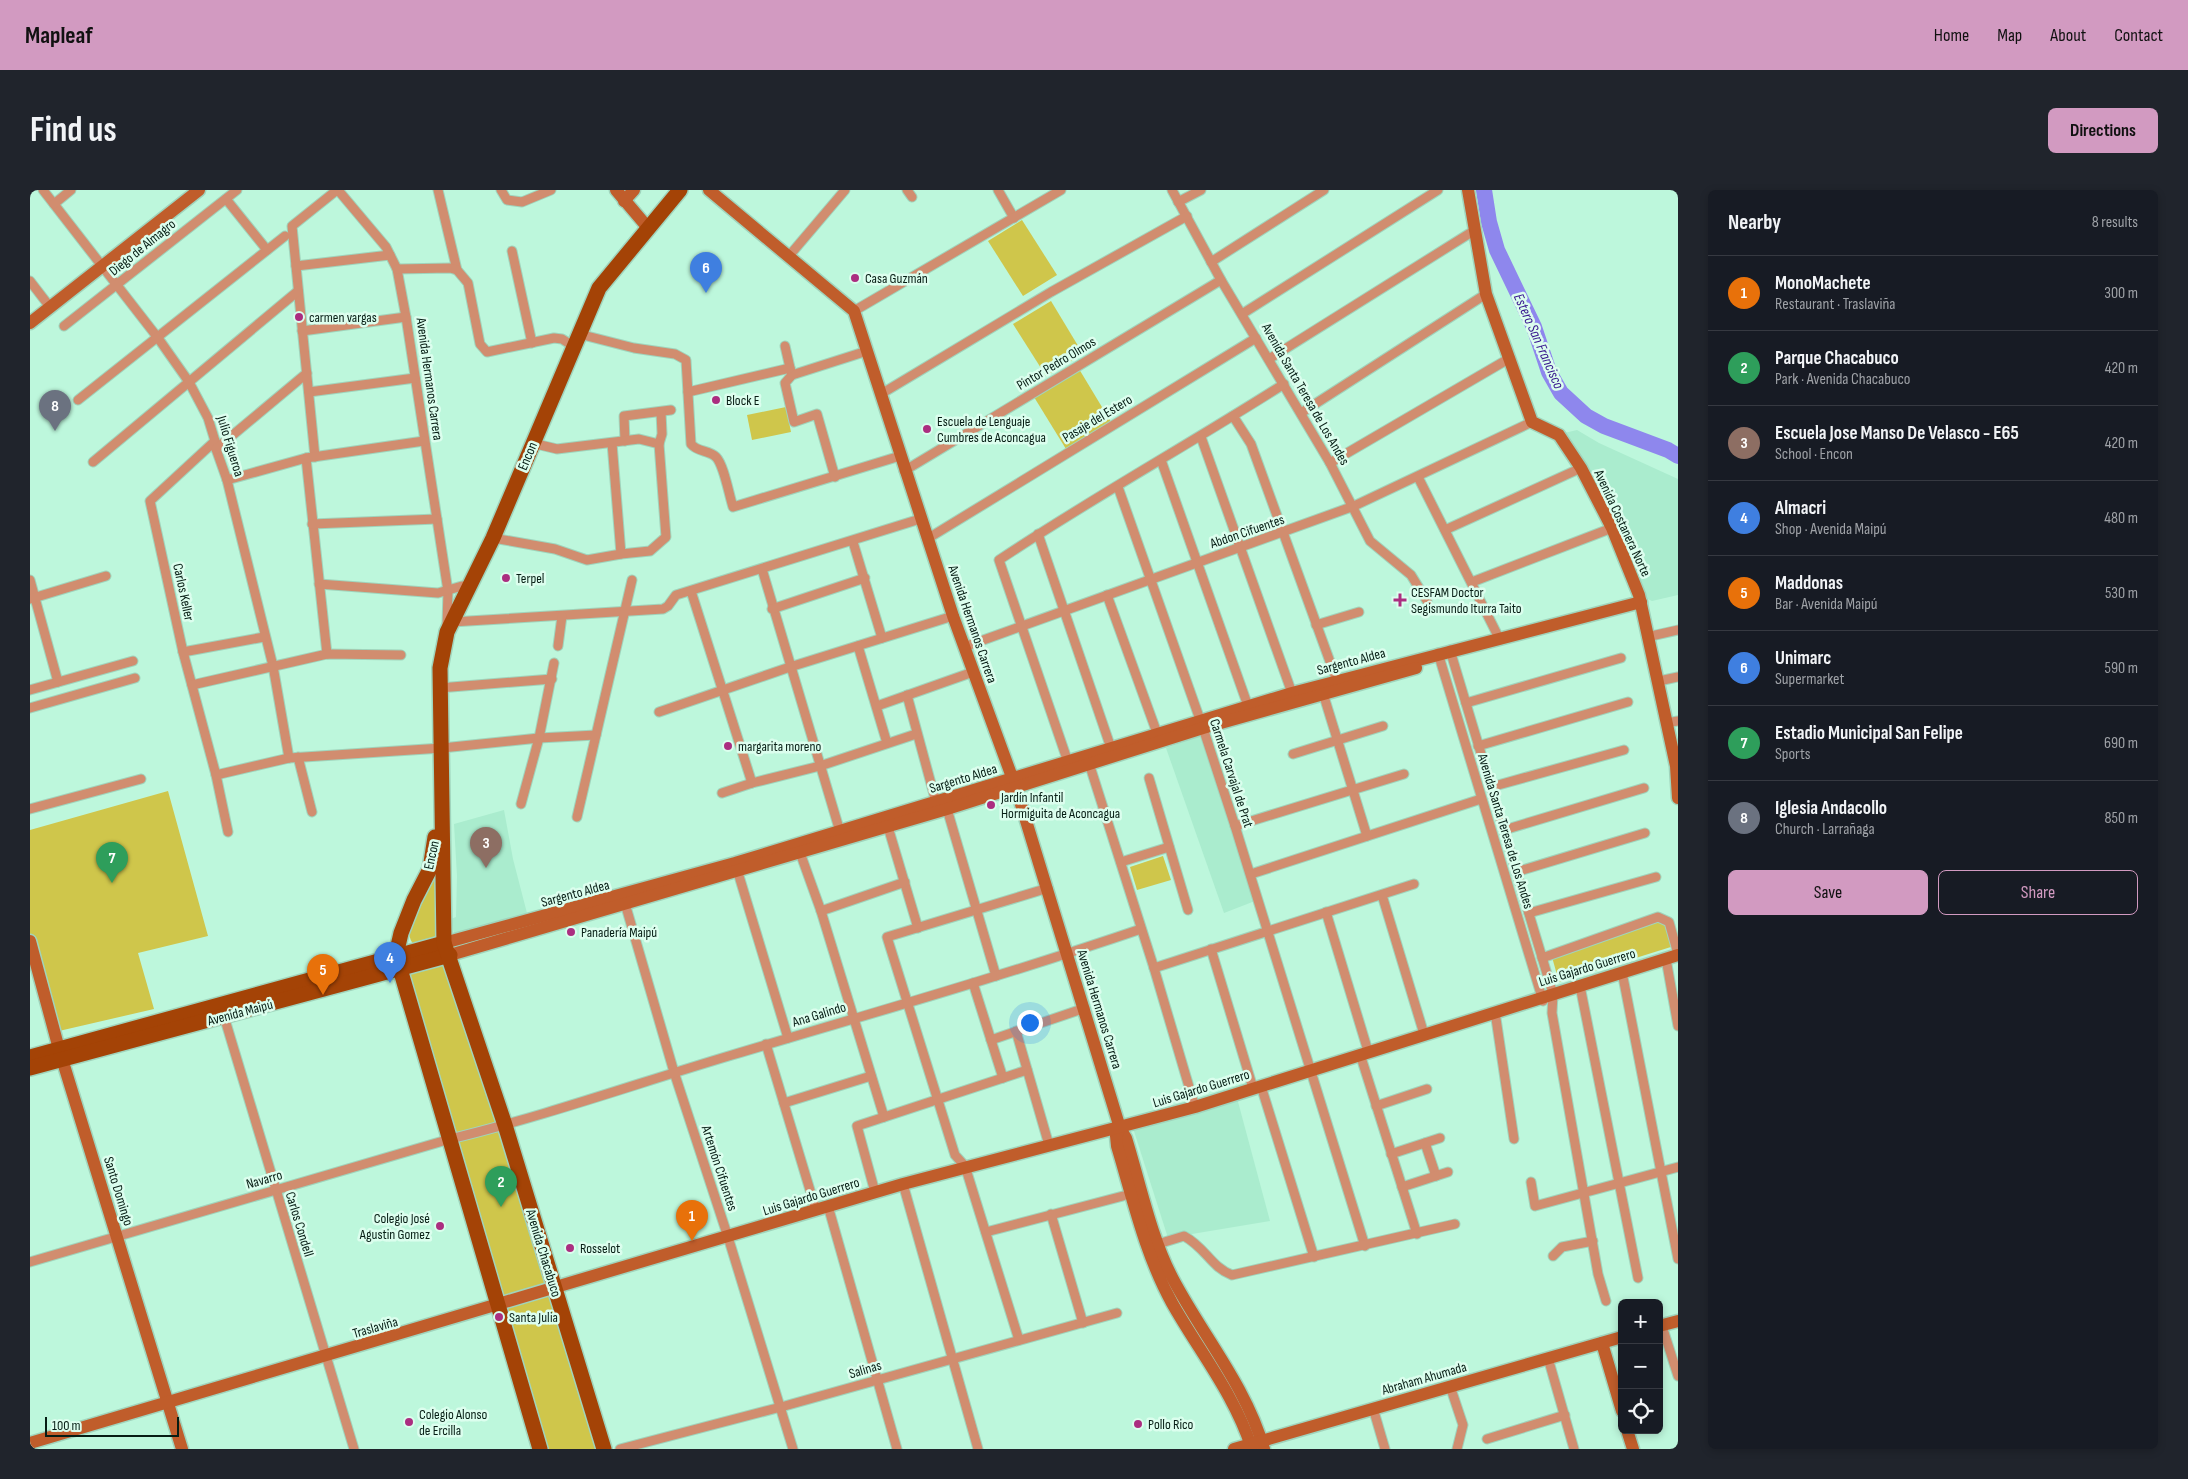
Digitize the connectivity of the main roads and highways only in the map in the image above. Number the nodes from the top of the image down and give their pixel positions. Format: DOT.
graph roads {
  1 [pos="680,190"];
  2 [pos="442,748"];
  3 [pos="447,949"];
  4 [pos="398,962"];
  5 [pos="61,1054"];
  6 [pos="30,1057"];
  7 [pos="30,1068"];
  8 [pos="540,1449"];
  9 [pos="604,1449"];
  1 -- 2 [label="main road, Encon"];
  2 -- 3 [label="main road, Encon"];
  2 -- 4 [label="main road, Encon"];
  3 -- 4 [label="main road, Avenida Maipú"];
  3 -- 9 [label="main road, Avenida Chacabuco"];
  4 -- 5 [label="main road, Avenida Maipú"];
  4 -- 8 [label="main road"];
  5 -- 6 [label="main road, Avenida Maipú"];
  5 -- 7 [label="main road, Avenida Maipú"];
}
